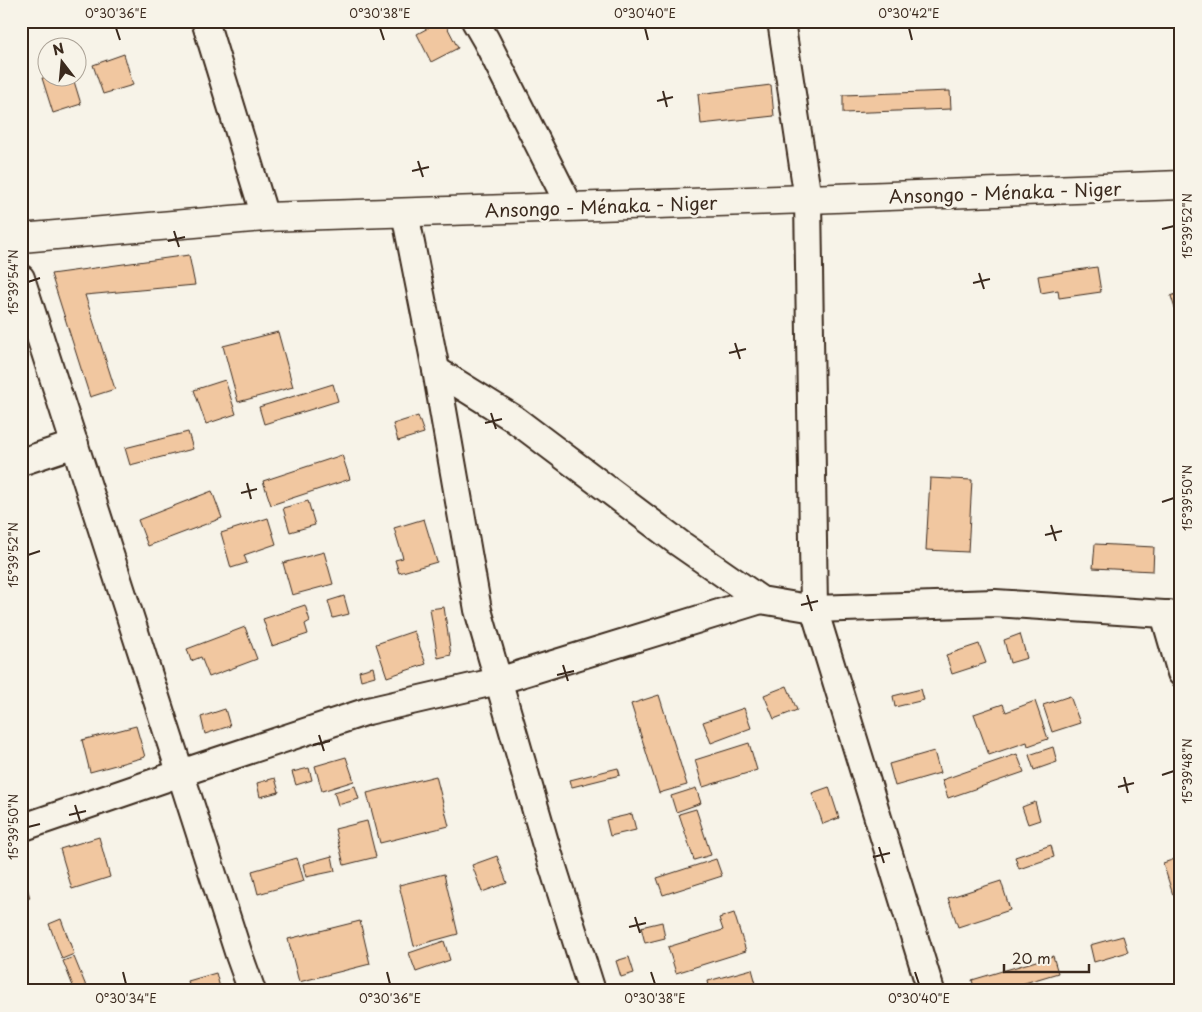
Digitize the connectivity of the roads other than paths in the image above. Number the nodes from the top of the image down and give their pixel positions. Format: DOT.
graph roads {
  1 [pos="205,21"];
  2 [pos="474,21"];
  3 [pos="781,21"];
  4 [pos="1181,186"];
  5 [pos="808,199"];
  6 [pos="570,207"];
  7 [pos="404,212"];
  8 [pos="265,217"];
  9 [pos="21,238"];
  10 [pos="21,278"];
  11 [pos="436,370"];
  12 [pos="75,444"];
  13 [pos="21,462"];
  14 [pos="761,600"];
  15 [pos="814,609"];
  16 [pos="1175,619"];
  17 [pos="1181,673"];
  18 [pos="498,681"];
  19 [pos="180,773"];
  20 [pos="21,828"];
  21 [pos="252,991"];
  22 [pos="256,991"];
  23 [pos="592,991"];
  24 [pos="931,991"];
  1 -- 8 [label="street"];
  2 -- 6 [label="street"];
  3 -- 5 [label="street"];
  4 -- 5 [label="main road, Ansongo - Ménaka - Niger"];
  5 -- 6 [label="main road, Ansongo - Ménaka - Niger"];
  5 -- 15 [label="street"];
  6 -- 7 [label="main road, Ansongo - Ménaka - Niger"];
  7 -- 8 [label="main road, Ansongo - Ménaka - Niger"];
  7 -- 11 [label="street"];
  8 -- 9 [label="main road, Ansongo - Ménaka - Niger"];
  10 -- 12 [label="street"];
  11 -- 14 [label="street"];
  11 -- 18 [label="street"];
  12 -- 13 [label="street"];
  12 -- 19 [label="street"];
  14 -- 15 [label="street"];
  14 -- 18 [label="street"];
  15 -- 16 [label="street"];
  15 -- 24 [label="street"];
  16 -- 17 [label="street"];
  18 -- 19 [label="street"];
  18 -- 23 [label="street"];
  19 -- 20 [label="street"];
  19 -- 21 [label="street"];
  19 -- 22 [label="street"];
}
